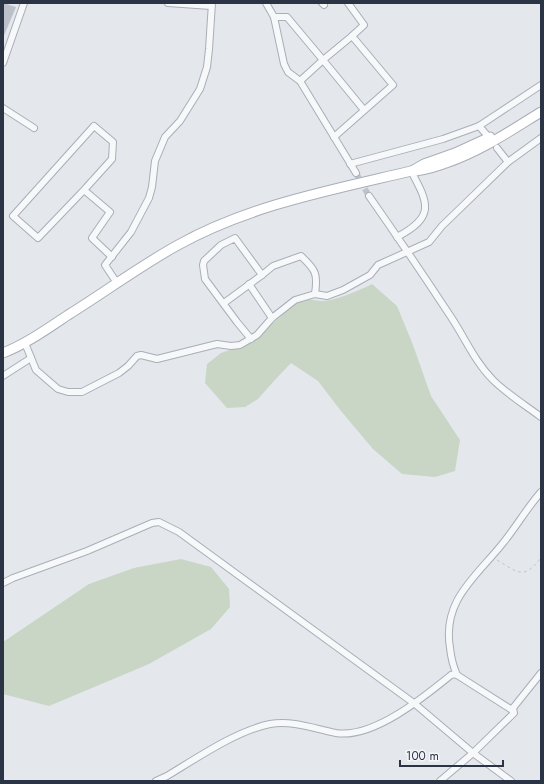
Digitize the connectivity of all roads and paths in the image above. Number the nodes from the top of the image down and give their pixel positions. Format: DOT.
graph roads {
  1 [pos="24,3"];
  2 [pos="168,3"];
  3 [pos="266,3"];
  4 [pos="348,3"];
  5 [pos="211,4"];
  6 [pos="274,17"];
  7 [pos="352,36"];
  8 [pos="323,60"];
  9 [pos="3,63"];
  10 [pos="300,81"];
  11 [pos="541,85"];
  12 [pos="541,105"];
  13 [pos="3,108"];
  14 [pos="364,110"];
  15 [pos="541,112"];
  16 [pos="479,126"];
  17 [pos="34,128"];
  18 [pos="486,134"];
  19 [pos="334,137"];
  20 [pos="541,138"];
  21 [pos="497,148"];
  22 [pos="508,162"];
  23 [pos="350,164"];
  24 [pos="411,171"];
  25 [pos="356,173"];
  26 [pos="84,190"];
  27 [pos="369,196"];
  28 [pos="397,236"];
  29 [pos="406,251"];
  30 [pos="112,257"];
  31 [pos="262,275"];
  32 [pos="117,283"];
  33 [pos="249,284"];
  34 [pos="315,294"];
  35 [pos="224,303"];
  36 [pos="272,318"];
  37 [pos="251,339"];
  38 [pos="25,343"];
  39 [pos="3,354"];
  40 [pos="31,358"];
  41 [pos="3,376"];
  42 [pos="541,417"];
  43 [pos="541,492"];
  44 [pos="491,557"];
  45 [pos="541,558"];
  46 [pos="3,583"];
  47 [pos="541,673"];
  48 [pos="457,674"];
  49 [pos="415,704"];
  50 [pos="514,708"];
  51 [pos="473,753"];
  52 [pos="156,781"];
  53 [pos="440,781"];
  54 [pos="511,781"];
  1 -- 9 [label="street"];
  2 -- 5 [label="street"];
  3 -- 6 [label="street"];
  4 -- 7 [label="street"];
  5 -- 30 [label="street"];
  6 -- 8 [label="street"];
  6 -- 10 [label="street"];
  7 -- 8 [label="street"];
  7 -- 14 [label="street"];
  8 -- 10 [label="street"];
  8 -- 14 [label="street"];
  10 -- 19 [label="street"];
  11 -- 16 [label="street"];
  12 -- 24 [label="street"];
  13 -- 17 [label="street"];
  14 -- 19 [label="street"];
  15 -- 24 [label="street"];
  16 -- 18 [label="street"];
  16 -- 23 [label="street"];
  19 -- 23 [label="street"];
  20 -- 22 [label="street"];
  21 -- 22 [label="street"];
  22 -- 29 [label="street"];
  23 -- 25 [label="street"];
  24 -- 28 [label="street"];
  24 -- 32 [label="street"];
  26 -- 26 [label="street"];
  26 -- 30 [label="street"];
  27 -- 28 [label="street"];
  28 -- 29 [label="street"];
  29 -- 34 [label="street"];
  29 -- 42 [label="street"];
  30 -- 32 [label="street"];
  31 -- 33 [label="street"];
  31 -- 34 [label="street"];
  31 -- 35 [label="street"];
  32 -- 38 [label="street"];
  33 -- 35 [label="street"];
  33 -- 36 [label="street"];
  34 -- 36 [label="street"];
  35 -- 37 [label="street"];
  36 -- 37 [label="street"];
  37 -- 40 [label="street"];
  38 -- 39 [label="street"];
  38 -- 40 [label="street"];
  40 -- 41 [label="street"];
  43 -- 44 [label="street"];
  44 -- 45 [label="path"];
  44 -- 48 [label="street"];
  46 -- 49 [label="street"];
  47 -- 50 [label="street"];
  48 -- 49 [label="street"];
  48 -- 50 [label="street"];
  49 -- 51 [label="street"];
  49 -- 52 [label="street"];
  50 -- 51 [label="street"];
  51 -- 53 [label="street"];
  51 -- 54 [label="street"];
}
